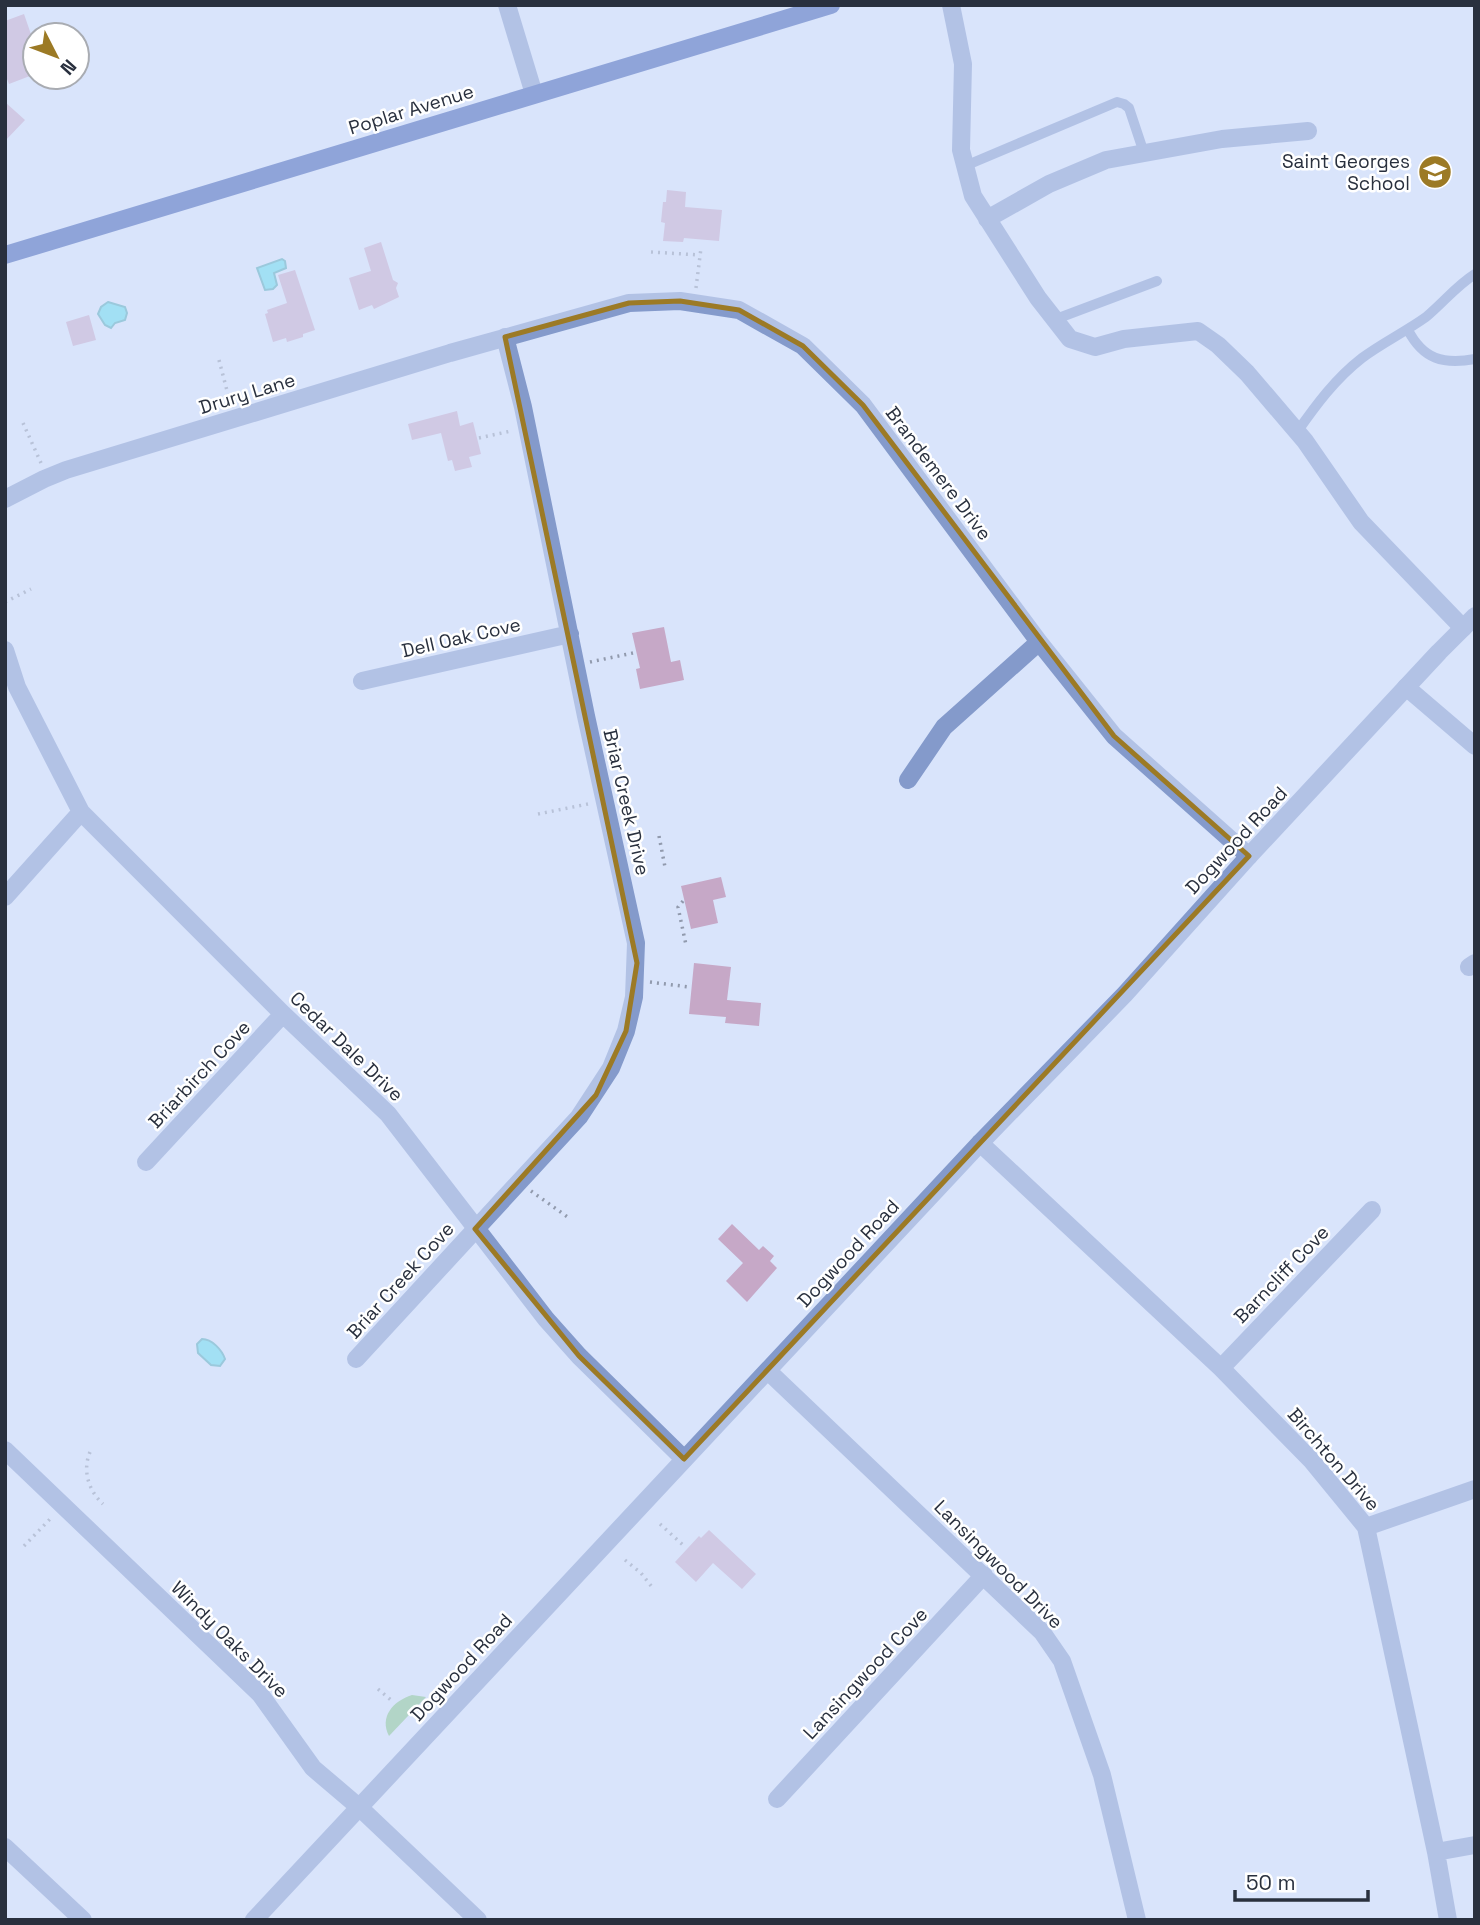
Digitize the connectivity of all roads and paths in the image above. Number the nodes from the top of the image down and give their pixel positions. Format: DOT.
graph roads {
  1 [pos="506,5"];
  2 [pos="831,5"];
  3 [pos="951,5"];
  4 [pos="534,94"];
  5 [pos="1308,131"];
  6 [pos="1144,153"];
  7 [pos="965,166"];
  8 [pos="987,219"];
  9 [pos="701,248"];
  10 [pos="651,252"];
  11 [pos="5,255"];
  12 [pos="700,255"];
  13 [pos="1475,274"];
  14 [pos="1157,281"];
  15 [pos="696,291"];
  16 [pos="1056,319"];
  17 [pos="1408,330"];
  18 [pos="505,337"];
  19 [pos="1475,359"];
  20 [pos="219,360"];
  21 [pos="231,406"];
  22 [pos="23,423"];
  23 [pos="514,430"];
  24 [pos="1297,432"];
  25 [pos="479,438"];
  26 [pos="42,466"];
  27 [pos="5,499"];
  28 [pos="32,589"];
  29 [pos="5,602"];
  30 [pos="1469,622"];
  31 [pos="570,634"];
  32 [pos="1039,642"];
  33 [pos="5,650"];
  34 [pos="633,653"];
  35 [pos="589,662"];
  36 [pos="362,681"];
  37 [pos="1406,688"];
  38 [pos="1475,746"];
  39 [pos="908,780"];
  40 [pos="593,803"];
  41 [pos="81,812"];
  42 [pos="538,814"];
  43 [pos="659,836"];
  44 [pos="1249,856"];
  45 [pos="665,867"];
  46 [pos="5,897"];
  47 [pos="683,901"];
  48 [pos="686,945"];
  49 [pos="647,982"];
  50 [pos="689,987"];
  51 [pos="284,1014"];
  52 [pos="980,1143"];
  53 [pos="146,1162"];
  54 [pos="529,1190"];
  55 [pos="1372,1210"];
  56 [pos="569,1218"];
  57 [pos="475,1229"];
  58 [pos="356,1359"];
  59 [pos="1221,1368"];
  60 [pos="768,1371"];
  61 [pos="5,1450"];
  62 [pos="90,1452"];
  63 [pos="684,1459"];
  64 [pos="1475,1489"];
  65 [pos="103,1504"];
  66 [pos="55,1514"];
  67 [pos="660,1524"];
  68 [pos="1366,1527"];
  69 [pos="683,1545"];
  70 [pos="24,1546"];
  71 [pos="625,1560"];
  72 [pos="984,1575"];
  73 [pos="652,1587"];
  74 [pos="379,1689"];
  75 [pos="391,1700"];
  76 [pos="777,1799"];
  77 [pos="360,1808"];
  78 [pos="1475,1845"];
  79 [pos="5,1847"];
  80 [pos="1436,1852"];
  81 [pos="83,1920"];
  82 [pos="254,1920"];
  83 [pos="478,1920"];
  84 [pos="1137,1920"];
  85 [pos="1448,1920"];
  1 -- 4 [label="street"];
  2 -- 4 [label="main road, Poplar Avenue"];
  3 -- 7 [label="street"];
  4 -- 11 [label="main road, Poplar Avenue"];
  5 -- 6 [label="street"];
  6 -- 7 [label="lane"];
  6 -- 8 [label="street"];
  7 -- 8 [label="street"];
  8 -- 16 [label="street"];
  9 -- 12 [label="path"];
  10 -- 12 [label="path"];
  12 -- 15 [label="path"];
  13 -- 17 [label="lane"];
  14 -- 16 [label="lane"];
  16 -- 24 [label="street"];
  17 -- 19 [label="lane"];
  17 -- 24 [label="lane"];
  18 -- 27 [label="street, Drury Lane"];
  18 -- 31 [label="street, Briar Creek Drive"];
  18 -- 32 [label="street, Brandemere Drive"];
  20 -- 21 [label="path"];
  22 -- 26 [label="path"];
  23 -- 25 [label="path"];
  24 -- 30 [label="street"];
  28 -- 29 [label="path"];
  30 -- 37 [label="street, Dogwood Road"];
  31 -- 36 [label="street, Dell Oak Cove"];
  31 -- 57 [label="street, Briar Creek Drive"];
  32 -- 39 [label="street"];
  32 -- 44 [label="street, Brandemere Drive"];
  33 -- 41 [label="street, Cedar Dale Drive"];
  34 -- 35 [label="path"];
  37 -- 38 [label="street"];
  37 -- 44 [label="street, Dogwood Road"];
  40 -- 42 [label="path"];
  41 -- 46 [label="street"];
  41 -- 51 [label="street, Cedar Dale Drive"];
  43 -- 45 [label="path"];
  44 -- 52 [label="street, Dogwood Road"];
  47 -- 48 [label="path"];
  49 -- 50 [label="path"];
  51 -- 53 [label="street, Briarbirch Cove"];
  51 -- 57 [label="street, Cedar Dale Drive"];
  52 -- 59 [label="street, Birchton Drive"];
  52 -- 60 [label="street, Dogwood Road"];
  54 -- 56 [label="path"];
  55 -- 59 [label="street, Barncliff Cove"];
  57 -- 58 [label="street, Briar Creek Cove"];
  57 -- 63 [label="street, Cedar Dale Drive"];
  59 -- 68 [label="street, Birchton Drive"];
  60 -- 63 [label="street, Dogwood Road"];
  60 -- 72 [label="street, Lansingwood Drive"];
  61 -- 77 [label="street, Windy Oaks Drive"];
  62 -- 65 [label="path"];
  63 -- 77 [label="street, Dogwood Road"];
  64 -- 68 [label="street"];
  66 -- 70 [label="path"];
  67 -- 69 [label="path"];
  68 -- 80 [label="street, Birchton Drive"];
  71 -- 73 [label="path"];
  72 -- 76 [label="street, Lansingwood Cove"];
  72 -- 84 [label="street, Lansingwood Drive"];
  74 -- 75 [label="path"];
  77 -- 82 [label="street, Dogwood Road"];
  77 -- 83 [label="street, Windy Oaks Drive"];
  78 -- 80 [label="street"];
  79 -- 81 [label="street"];
  80 -- 85 [label="street, Birchton Drive"];
}
